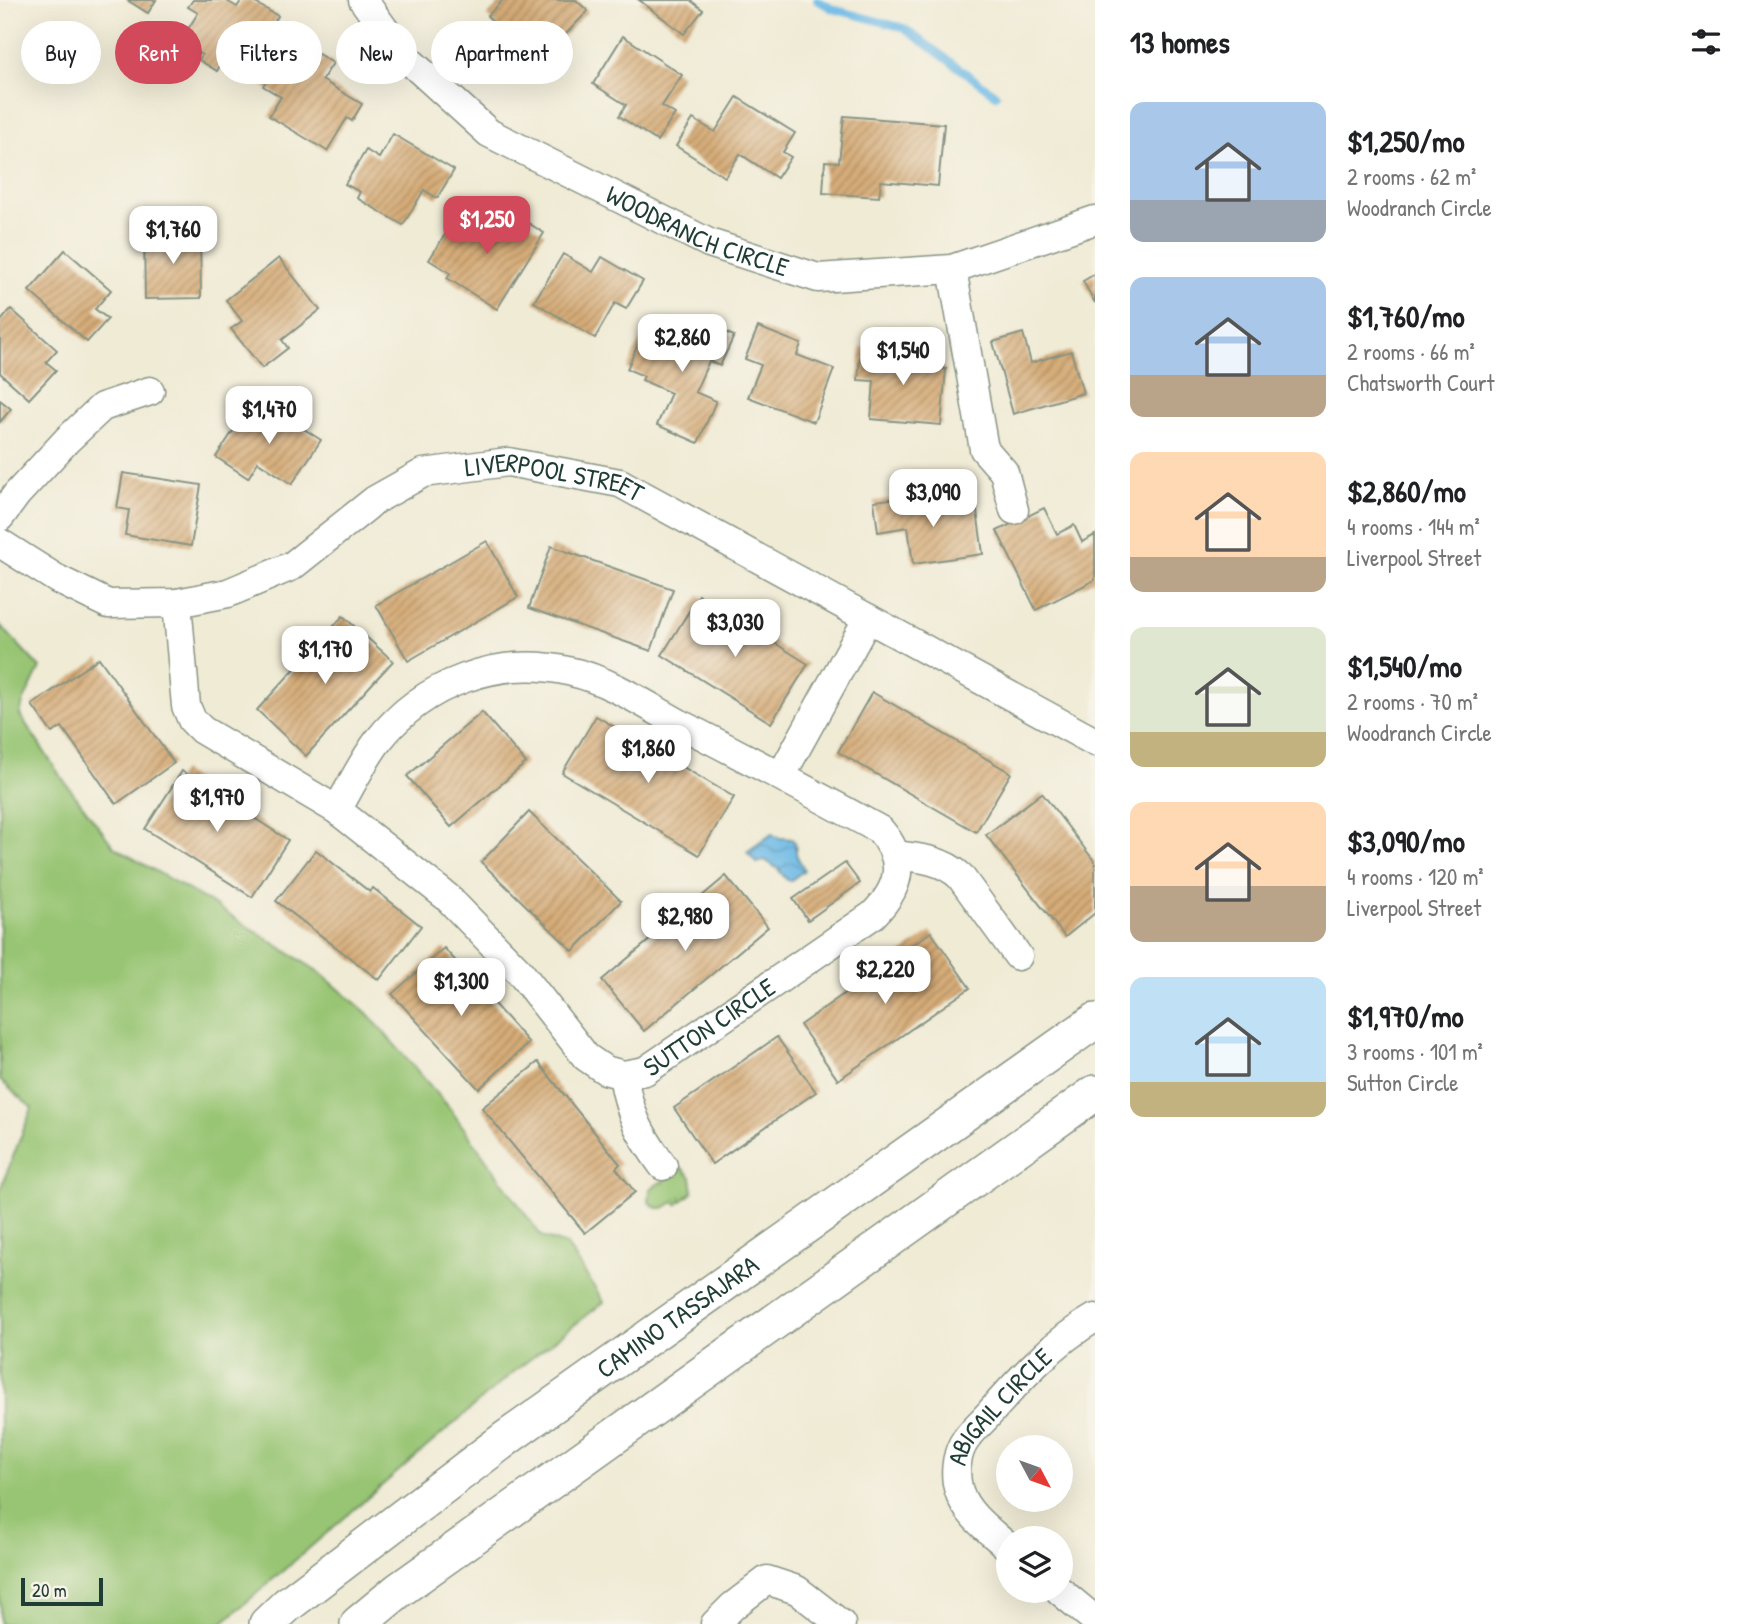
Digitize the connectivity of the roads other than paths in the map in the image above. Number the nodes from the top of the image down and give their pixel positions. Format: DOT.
graph roads {
  1 [pos="363,0"];
  2 [pos="1095,220"];
  3 [pos="952,269"];
  4 [pos="150,391"];
  5 [pos="1014,510"];
  6 [pos="0,517"];
  7 [pos="0,543"];
  8 [pos="177,603"];
  9 [pos="868,618"];
  10 [pos="1095,742"];
  11 [pos="781,776"];
  12 [pos="337,810"];
  13 [pos="895,855"];
  14 [pos="1018,956"];
  15 [pos="1095,1021"];
  16 [pos="623,1075"];
  17 [pos="1095,1093"];
  18 [pos="663,1166"];
  19 [pos="1095,1318"];
  20 [pos="996,1535"];
  21 [pos="1073,1602"];
  22 [pos="1095,1620"];
  23 [pos="267,1624"];
  24 [pos="358,1624"];
  25 [pos="715,1624"];
  26 [pos="841,1624"];
  1 -- 3 [label="street, WOODRANCH CIRCLE"];
  2 -- 3 [label="street, WOODRANCH CIRCLE"];
  3 -- 5 [label="street"];
  4 -- 6 [label="street"];
  7 -- 8 [label="street, LIVERPOOL STREET"];
  8 -- 9 [label="street, LIVERPOOL STREET"];
  8 -- 12 [label="street, SUTTON CIRCLE"];
  9 -- 10 [label="street, LIVERPOOL STREET"];
  9 -- 11 [label="street"];
  11 -- 12 [label="street"];
  11 -- 13 [label="street"];
  12 -- 16 [label="street, SUTTON CIRCLE"];
  13 -- 14 [label="street"];
  13 -- 16 [label="street, SUTTON CIRCLE"];
  15 -- 23 [label="main road, CAMINO TASSAJARA"];
  16 -- 18 [label="street"];
  17 -- 24 [label="main road"];
  19 -- 20 [label="street, ABIGAIL CIRCLE"];
  21 -- 22 [label="street"];
  25 -- 26 [label="street"];
}
